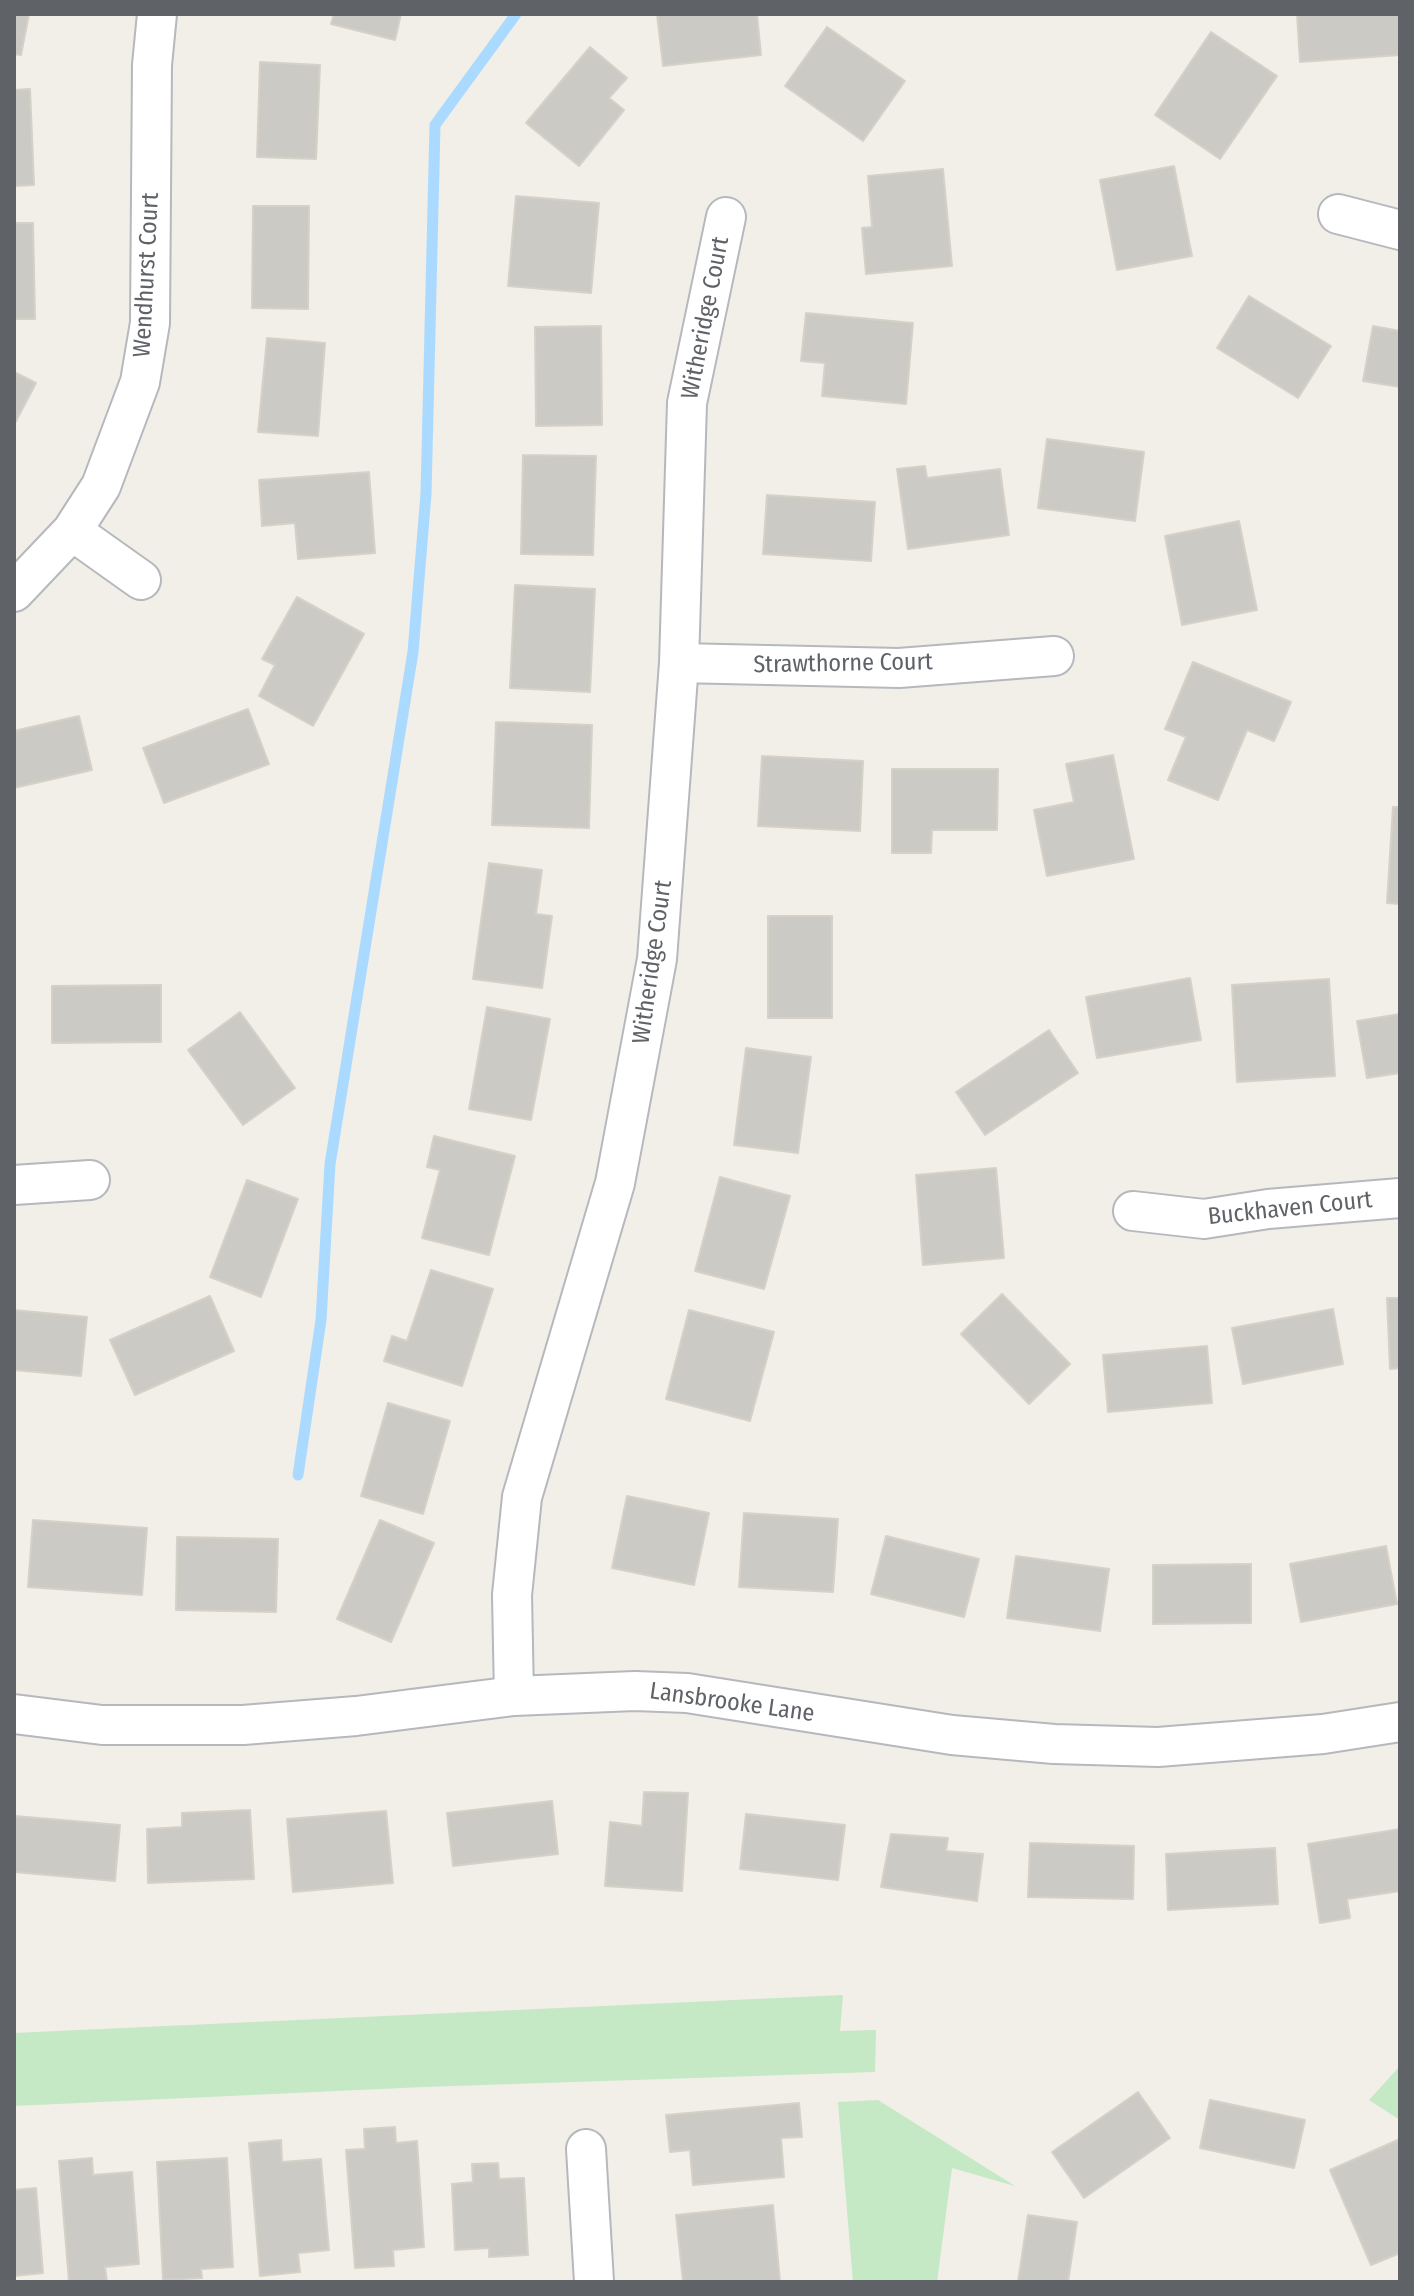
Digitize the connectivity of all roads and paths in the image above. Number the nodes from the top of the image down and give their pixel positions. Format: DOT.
graph roads {
  1 [pos="157,14"];
  2 [pos="1338,214"];
  3 [pos="726,217"];
  4 [pos="1400,230"];
  5 [pos="72,531"];
  6 [pos="141,580"];
  7 [pos="14,592"];
  8 [pos="1054,656"];
  9 [pos="679,663"];
  10 [pos="90,1180"];
  11 [pos="14,1185"];
  12 [pos="1400,1198"];
  13 [pos="1133,1211"];
  14 [pos="514,1696"];
  15 [pos="14,1714"];
  16 [pos="1400,1722"];
  17 [pos="586,2149"];
  18 [pos="594,2282"];
  1 -- 5 [label="street, Wendhurst Court"];
  2 -- 4 [label="street"];
  3 -- 9 [label="street, Witheridge Court"];
  5 -- 6 [label="street"];
  5 -- 7 [label="street, Wendhurst Court"];
  8 -- 9 [label="street, Strawthorne Court"];
  9 -- 14 [label="street, Witheridge Court"];
  10 -- 11 [label="street"];
  12 -- 13 [label="street, Buckhaven Court"];
  14 -- 15 [label="street, Lansbrooke Lane"];
  14 -- 16 [label="street, Lansbrooke Lane"];
  17 -- 18 [label="street"];
}
